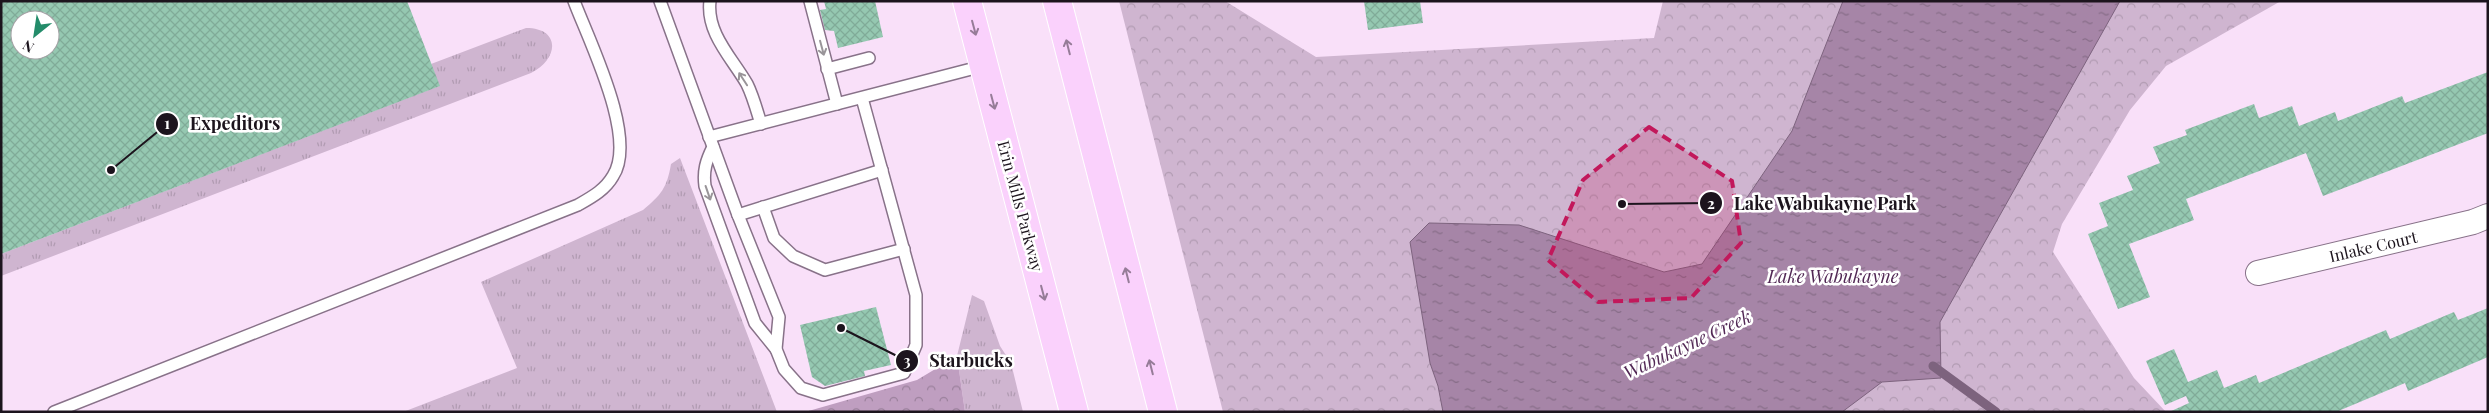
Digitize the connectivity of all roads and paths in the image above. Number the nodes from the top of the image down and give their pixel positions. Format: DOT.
graph roads {
  1 [pos="574,1"];
  2 [pos="660,1"];
  3 [pos="710,1"];
  4 [pos="810,1"];
  5 [pos="967,1"];
  6 [pos="1057,1"];
  7 [pos="869,58"];
  8 [pos="984,65"];
  9 [pos="828,69"];
  10 [pos="862,98"];
  11 [pos="837,104"];
  12 [pos="761,124"];
  13 [pos="711,142"];
  14 [pos="882,170"];
  15 [pos="763,207"];
  16 [pos="738,215"];
  17 [pos="2488,216"];
  18 [pos="904,249"];
  19 [pos="2258,273"];
  20 [pos="776,350"];
  21 [pos="54,412"];
  22 [pos="1074,412"];
  23 [pos="1162,412"];
  1 -- 21 [label="lane"];
  2 -- 13 [label="lane"];
  12 -- 3 [label="lane, one-way"];
  4 -- 9 [label="lane, one-way"];
  5 -- 8 [label="main road, Erin Mills Parkway, one-way"];
  23 -- 6 [label="main road, one-way"];
  7 -- 9 [label="lane"];
  8 -- 10 [label="lane"];
  8 -- 22 [label="main road, Erin Mills Parkway, one-way"];
  9 -- 11 [label="lane"];
  10 -- 11 [label="lane"];
  10 -- 14 [label="lane"];
  11 -- 12 [label="lane"];
  12 -- 13 [label="lane"];
  13 -- 16 [label="lane"];
  13 -- 20 [label="lane, one-way"];
  14 -- 15 [label="lane"];
  14 -- 18 [label="lane"];
  15 -- 16 [label="lane"];
  15 -- 18 [label="lane"];
  16 -- 20 [label="lane"];
  17 -- 19 [label="street, Inlake Court"];
  18 -- 20 [label="lane"];
}
